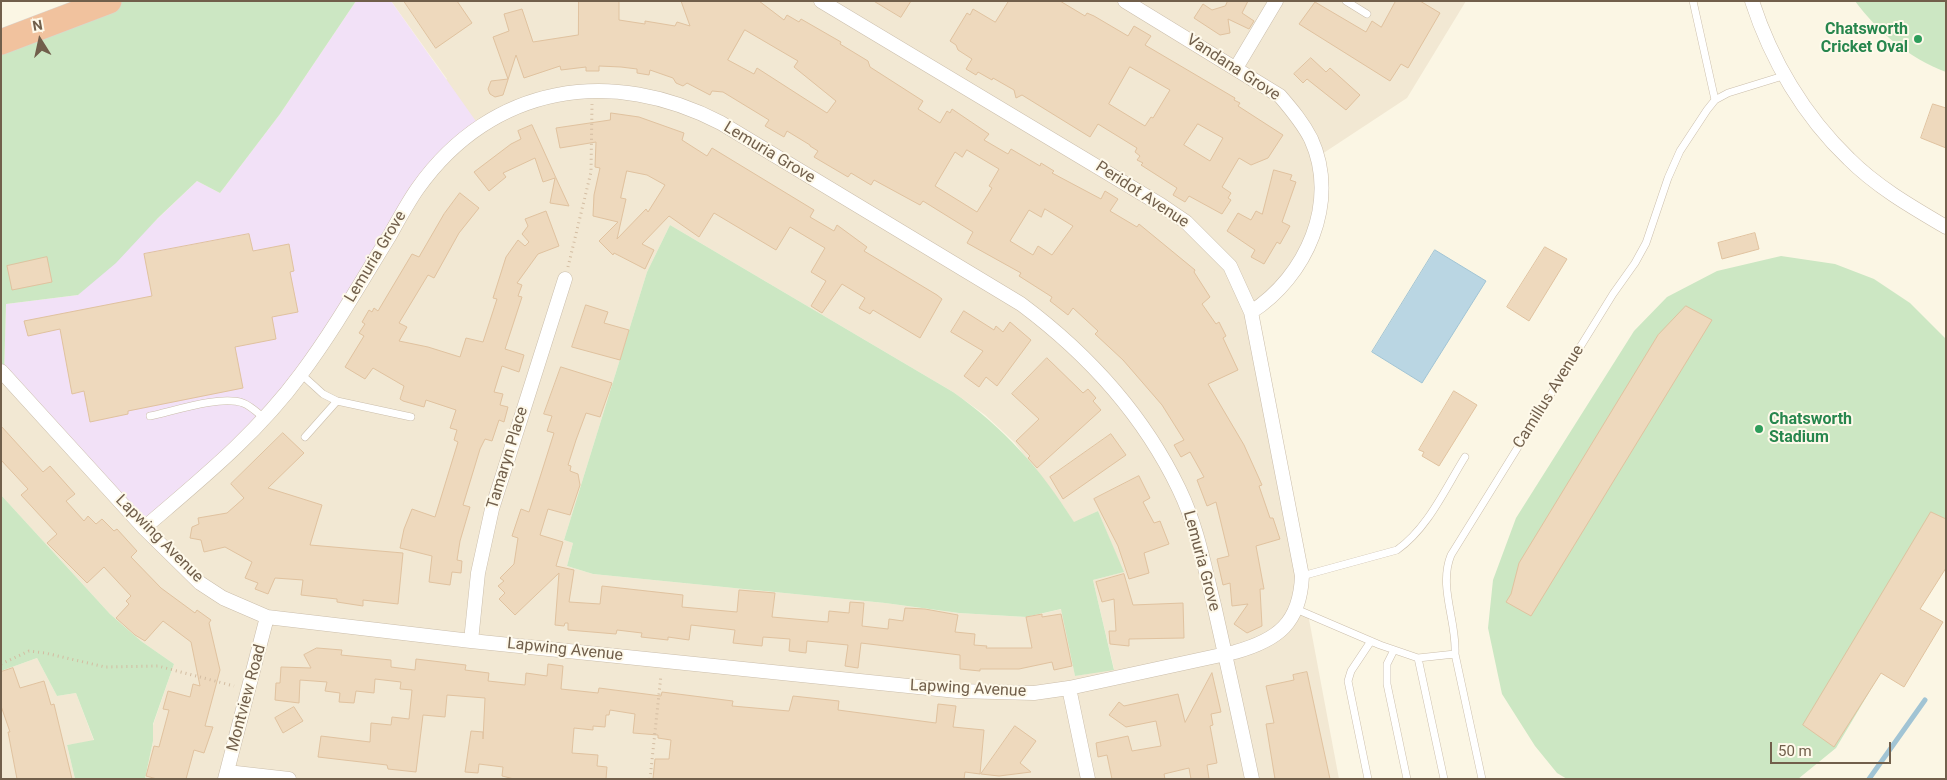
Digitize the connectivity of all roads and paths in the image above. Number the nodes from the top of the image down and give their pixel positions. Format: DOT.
graph roads {
  1 [pos="89,1"];
  2 [pos="109,1"];
  3 [pos="821,1"];
  4 [pos="1276,1"];
  5 [pos="1346,1"];
  6 [pos="1693,1"];
  7 [pos="1752,1"];
  8 [pos="1135,4"];
  9 [pos="1367,14"];
  10 [pos="1,30"];
  11 [pos="1,42"];
  12 [pos="1236,68"];
  13 [pos="1784,76"];
  14 [pos="592,91"];
  15 [pos="1716,100"];
  16 [pos="1946,227"];
  17 [pos="565,279"];
  18 [pos="1251,312"];
  19 [pos="1,371"];
  20 [pos="301,374"];
  21 [pos="337,401"];
  22 [pos="150,416"];
  23 [pos="411,417"];
  24 [pos="265,419"];
  25 [pos="304,437"];
  26 [pos="1465,457"];
  27 [pos="144,528"];
  28 [pos="1302,576"];
  29 [pos="1296,608"];
  30 [pos="267,617"];
  31 [pos="471,641"];
  32 [pos="1371,641"];
  33 [pos="1394,650"];
  34 [pos="1225,654"];
  35 [pos="1455,654"];
  36 [pos="1418,658"];
  37 [pos="662,660"];
  38 [pos="1,664"];
  39 [pos="1069,688"];
  40 [pos="249,690"];
  41 [pos="226,775"];
  42 [pos="289,779"];
  43 [pos="650,779"];
  44 [pos="1088,779"];
  45 [pos="1252,779"];
  46 [pos="1368,779"];
  47 [pos="1407,779"];
  48 [pos="1444,779"];
  49 [pos="1482,779"];
  1 -- 10 [label="highway"];
  2 -- 11 [label="highway"];
  3 -- 18 [label="street, Peridot Avenue"];
  4 -- 12 [label="street"];
  5 -- 9 [label="lane"];
  6 -- 15 [label="lane"];
  7 -- 13 [label="street"];
  8 -- 12 [label="street, Vandana Grove"];
  12 -- 18 [label="street, Vandana Grove"];
  13 -- 15 [label="lane, Camillus Avenue"];
  13 -- 16 [label="street"];
  14 -- 17 [label="path"];
  14 -- 20 [label="street, Lemuria Grove"];
  14 -- 34 [label="street, Lemuria Grove"];
  15 -- 35 [label="lane, Camillus Avenue"];
  17 -- 31 [label="street, Tamaryn Place"];
  18 -- 28 [label="street, Peridot Avenue"];
  19 -- 27 [label="street, Lapwing Avenue"];
  20 -- 21 [label="lane"];
  20 -- 24 [label="street, Lemuria Grove"];
  21 -- 23 [label="lane"];
  21 -- 25 [label="lane"];
  22 -- 24 [label="lane"];
  24 -- 27 [label="street, Lemuria Grove"];
  26 -- 28 [label="lane"];
  27 -- 30 [label="street, Lapwing Avenue"];
  28 -- 29 [label="street, Peridot Avenue"];
  29 -- 32 [label="lane"];
  29 -- 34 [label="street, Peridot Avenue"];
  30 -- 31 [label="street, Lapwing Avenue"];
  30 -- 40 [label="street, Montview Road"];
  31 -- 37 [label="street, Lapwing Avenue"];
  32 -- 33 [label="lane"];
  32 -- 46 [label="lane"];
  33 -- 36 [label="lane"];
  33 -- 47 [label="lane"];
  34 -- 39 [label="street, Lapwing Avenue"];
  34 -- 45 [label="street, Lemuria Grove"];
  35 -- 36 [label="lane"];
  35 -- 49 [label="lane, Camillus Avenue"];
  36 -- 48 [label="lane"];
  37 -- 39 [label="street, Lapwing Avenue"];
  37 -- 43 [label="path"];
  38 -- 40 [label="path"];
  39 -- 44 [label="street"];
  40 -- 41 [label="street, Montview Road"];
  41 -- 42 [label="street"];
}
